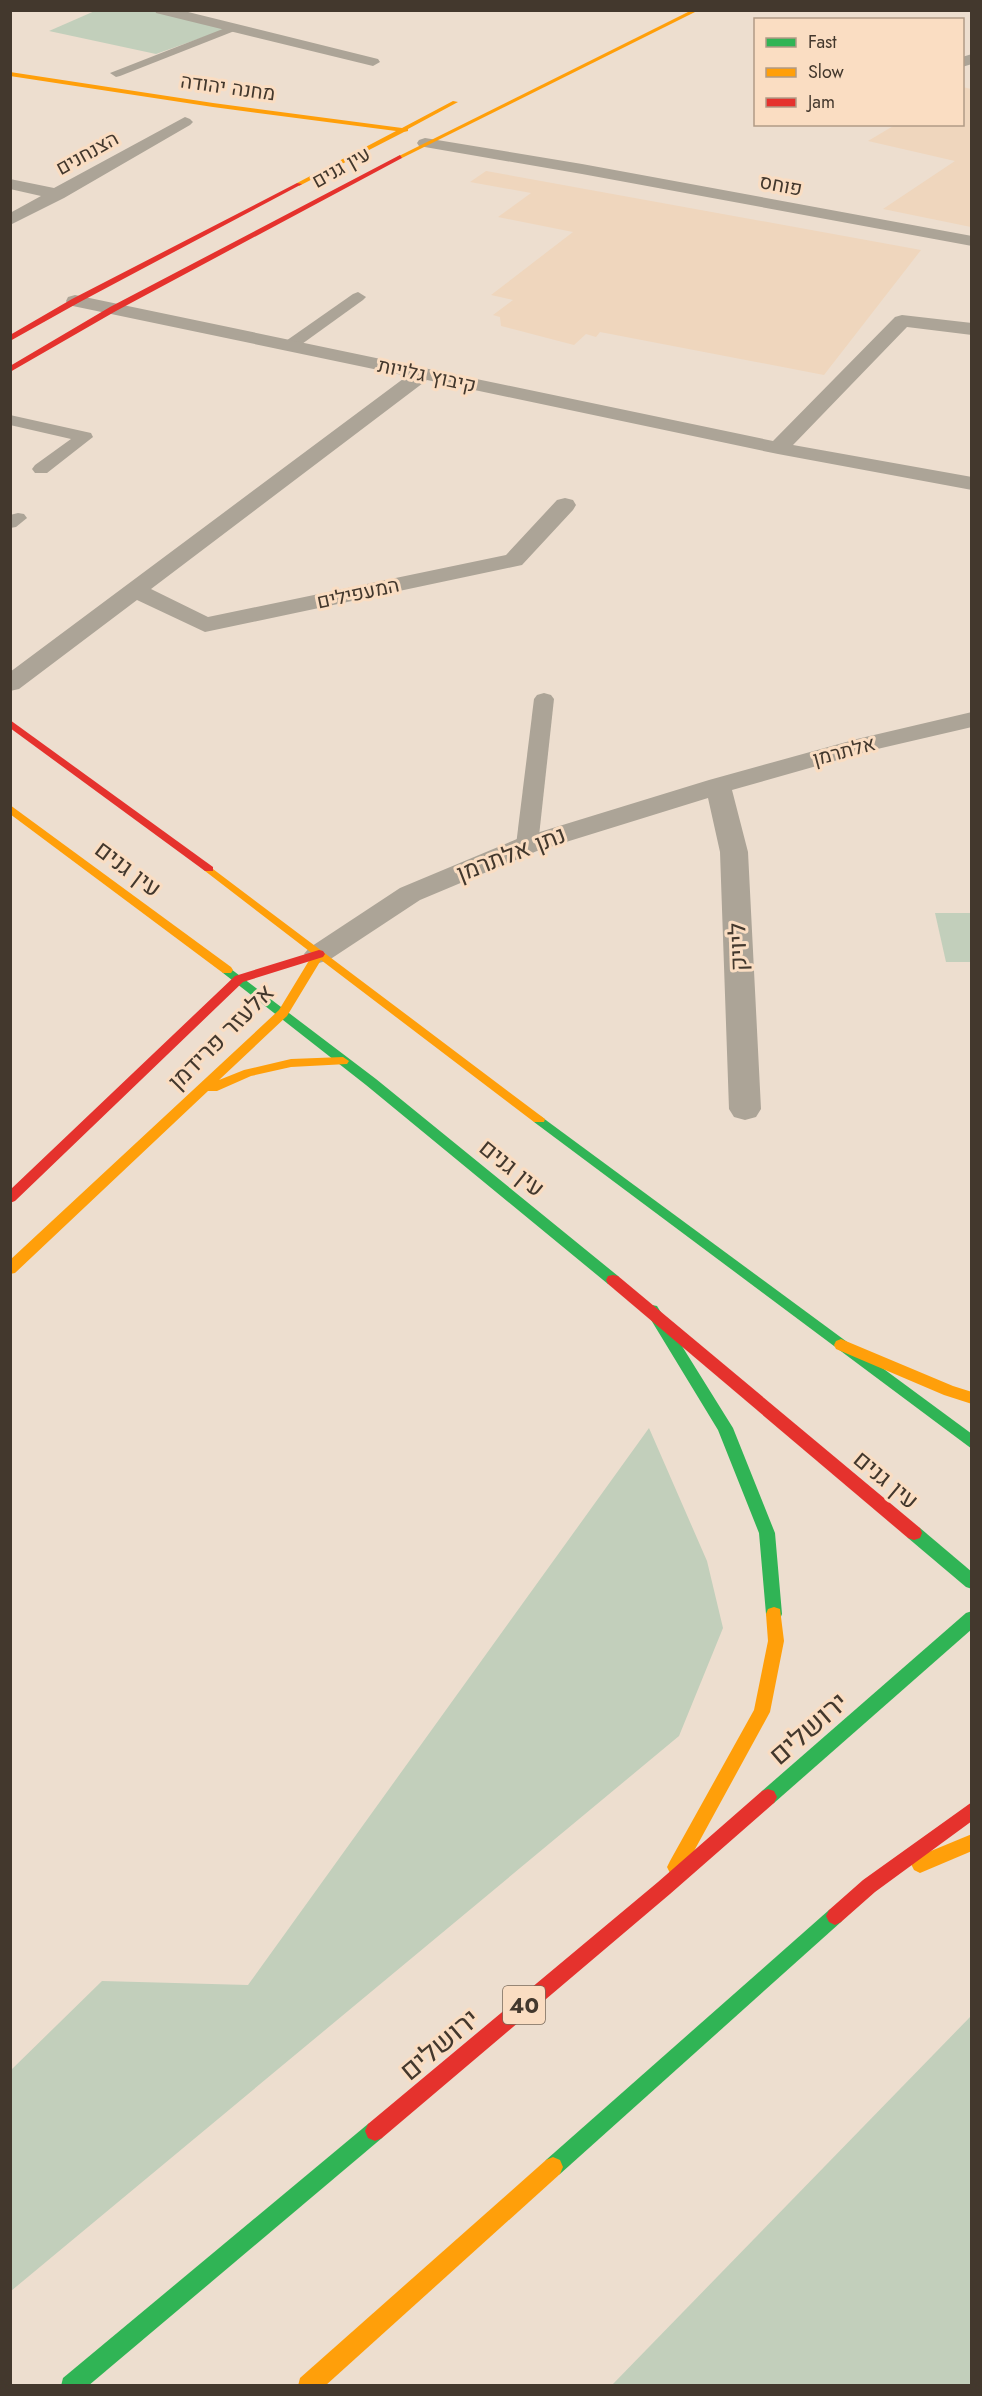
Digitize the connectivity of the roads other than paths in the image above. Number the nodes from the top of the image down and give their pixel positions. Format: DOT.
graph roads {
  1 [pos="161,10"];
  2 [pos="697,10"];
  3 [pos="233,21"];
  4 [pos="373,62"];
  5 [pos="116,73"];
  6 [pos="10,74"];
  7 [pos="10,86"];
  8 [pos="332,121"];
  9 [pos="185,123"];
  10 [pos="401,129"];
  11 [pos="440,135"];
  12 [pos="385,137"];
  13 [pos="424,143"];
  14 [pos="582,169"];
  15 [pos="10,184"];
  16 [pos="58,194"];
  17 [pos="10,220"];
  18 [pos="972,242"];
  19 [pos="358,297"];
  20 [pos="75,301"];
  21 [pos="114,309"];
  22 [pos="972,329"];
  23 [pos="10,339"];
  24 [pos="289,346"];
  25 [pos="10,370"];
  26 [pos="423,374"];
  27 [pos="10,420"];
  28 [pos="778,448"];
  29 [pos="41,469"];
  30 [pos="972,484"];
  31 [pos="565,505"];
  32 [pos="135,591"];
  33 [pos="10,684"];
  34 [pos="544,699"];
  35 [pos="972,719"];
  36 [pos="10,723"];
  37 [pos="718,786"];
  38 [pos="10,808"];
  39 [pos="527,845"];
  40 [pos="319,954"];
  41 [pos="239,979"];
  42 [pos="283,1013"];
  43 [pos="343,1061"];
  44 [pos="196,1095"];
  45 [pos="745,1109"];
  46 [pos="10,1198"];
  47 [pos="10,1269"];
  48 [pos="652,1310"];
  49 [pos="841,1345"];
  50 [pos="972,1398"];
  51 [pos="972,1443"];
  52 [pos="972,1582"];
  53 [pos="972,1618"];
  54 [pos="972,1810"];
  55 [pos="972,1842"];
  56 [pos="869,1886"];
  57 [pos="664,1888"];
  58 [pos="71,2385"];
  59 [pos="308,2385"];
  1 -- 3 [label="street"];
  2 -- 11 [label="main road, עין גנים"];
  3 -- 4 [label="street"];
  3 -- 5 [label="lane"];
  6 -- 8 [label="main road, מחנה יהודה"];
  7 -- 12 [label="main road, מחנה יהודה"];
  8 -- 10 [label="main road, מחנה יהודה"];
  8 -- 10 [label="main road, עין גנים"];
  9 -- 16 [label="street, הצנחנים"];
  10 -- 11 [label="main road, מחנה יהודה"];
  10 -- 12 [label="main road, עין גנים"];
  11 -- 13 [label="main road, עין גנים"];
  11 -- 14 [label="street, פוחס"];
  12 -- 13 [label="main road, פוחס"];
  12 -- 20 [label="main road, עין גנים"];
  13 -- 14 [label="street, פוחס"];
  13 -- 21 [label="main road, עין גנים"];
  14 -- 18 [label="street, פוחס"];
  15 -- 16 [label="street"];
  16 -- 17 [label="street, הצנחנים"];
  19 -- 24 [label="lane"];
  20 -- 21 [label="street, קיבוץ גלויות"];
  20 -- 23 [label="main road, עין גנים"];
  21 -- 24 [label="street, קיבוץ גלויות"];
  21 -- 25 [label="main road, עין גנים"];
  22 -- 28 [label="street"];
  24 -- 26 [label="street, קיבוץ גלויות"];
  26 -- 28 [label="street, קיבוץ גלויות"];
  26 -- 32 [label="street"];
  27 -- 29 [label="lane"];
  28 -- 30 [label="street, קיבוץ גלויות"];
  31 -- 32 [label="street, המעפילים"];
  32 -- 33 [label="street"];
  34 -- 39 [label="lane"];
  35 -- 37 [label="street, אלתרמן"];
  36 -- 40 [label="main road, עין גנים"];
  37 -- 39 [label="street, נתן אלתרמן"];
  37 -- 45 [label="street, ליויק"];
  38 -- 41 [label="main road, עין גנים"];
  39 -- 40 [label="street, נתן אלתרמן"];
  40 -- 41 [label="main road, אלעזר פרידמן"];
  40 -- 42 [label="main road, אלעזר פרידמן"];
  40 -- 49 [label="main road, עין גנים"];
  41 -- 42 [label="main road, עין גנים"];
  41 -- 46 [label="main road, אלעזר פרידמן"];
  42 -- 43 [label="main road, עין גנים"];
  42 -- 44 [label="main road, אלעזר פרידמן"];
  43 -- 44 [label="main road"];
  43 -- 48 [label="main road, עין גנים"];
  44 -- 47 [label="main road, אלעזר פרידמן"];
  48 -- 52 [label="main road, עין גנים"];
  48 -- 57 [label="main road"];
  49 -- 50 [label="main road"];
  49 -- 51 [label="main road, עין גנים"];
  53 -- 57 [label="main road, ירושלים / 40"];
  54 -- 56 [label="main road"];
  55 -- 56 [label="main road"];
  56 -- 59 [label="main road"];
  57 -- 58 [label="main road, ירושלים / 40"];
}
